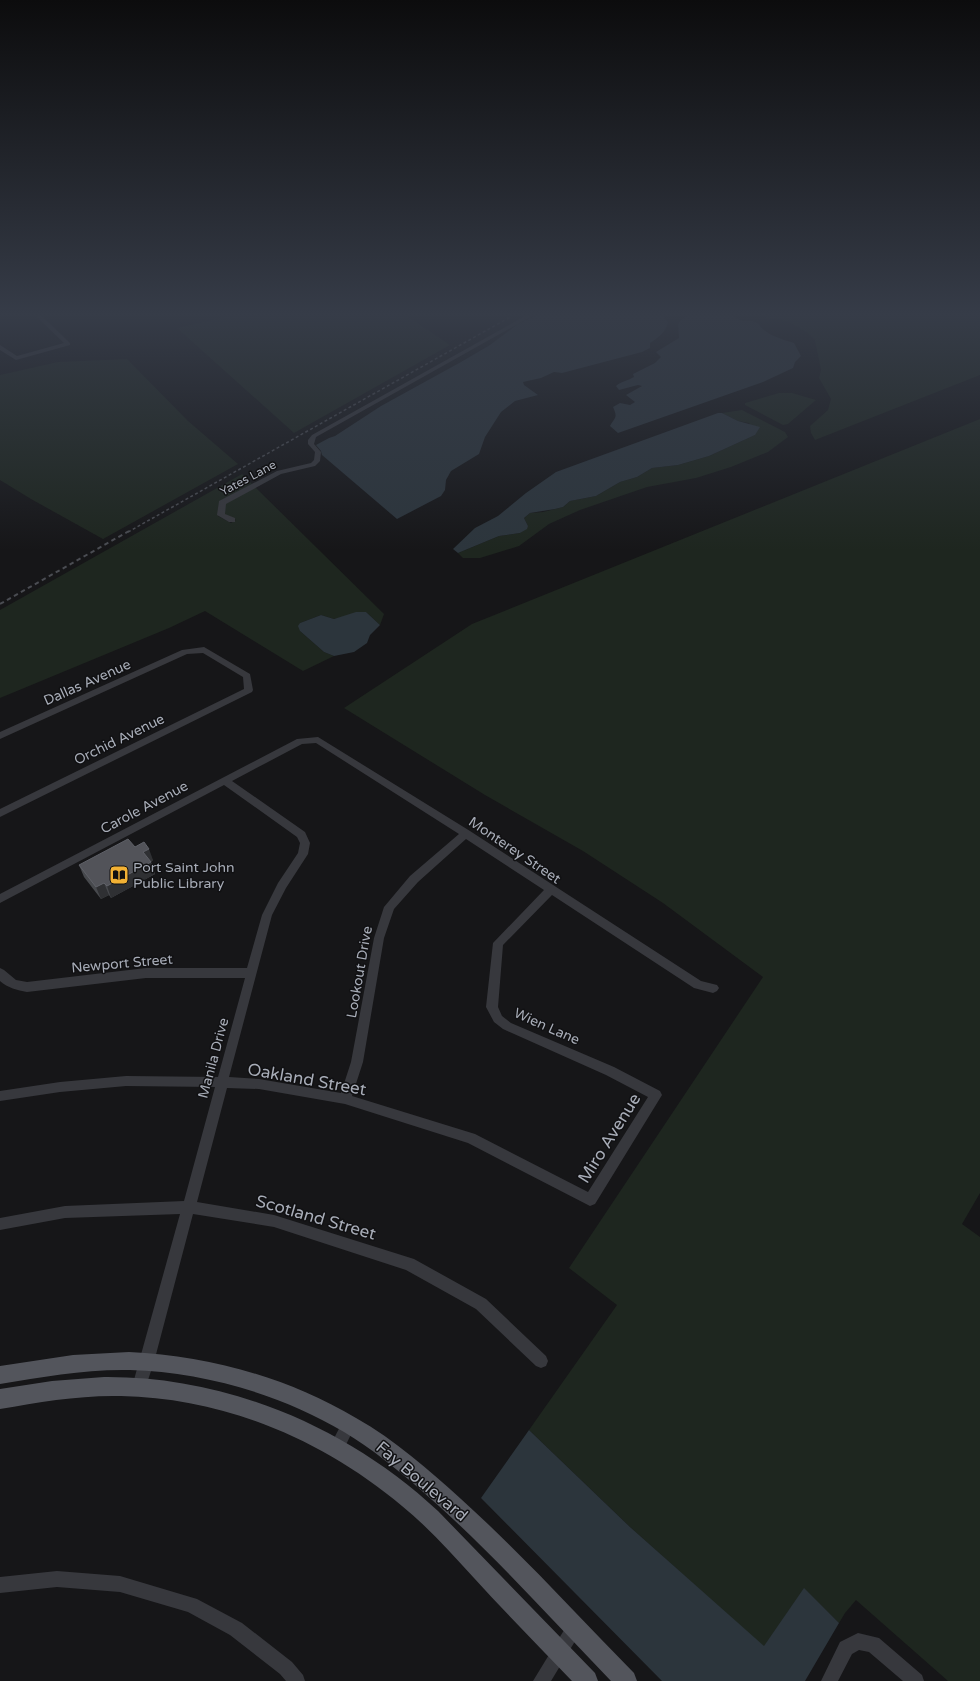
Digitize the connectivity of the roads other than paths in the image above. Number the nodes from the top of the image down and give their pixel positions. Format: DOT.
graph roads {
  1 [pos="388,394"];
  2 [pos="232,520"];
  3 [pos="249,690"];
  4 [pos="0,736"];
  5 [pos="300,741"];
  6 [pos="225,780"];
  7 [pos="0,813"];
  8 [pos="466,834"];
  9 [pos="550,890"];
  10 [pos="0,898"];
  11 [pos="0,973"];
  12 [pos="252,973"];
  13 [pos="713,988"];
  14 [pos="222,1083"];
  15 [pos="656,1095"];
  16 [pos="0,1096"];
  17 [pos="345,1099"];
  18 [pos="590,1200"];
  19 [pos="190,1206"];
  20 [pos="0,1224"];
  21 [pos="541,1361"];
  22 [pos="147,1362"];
  23 [pos="0,1375"];
  24 [pos="139,1387"];
  25 [pos="0,1399"];
  26 [pos="349,1424"];
  27 [pos="337,1448"];
  28 [pos="0,1585"];
  29 [pos="575,1628"];
  30 [pos="560,1653"];
  31 [pos="297,1681"];
  32 [pos="541,1681"];
  33 [pos="587,1681"];
  34 [pos="626,1681"];
  35 [pos="829,1681"];
  36 [pos="916,1681"];
  1 -- 2 [label="street, Yates Lane"];
  3 -- 4 [label="street, Dallas Avenue"];
  3 -- 7 [label="street, Orchid Avenue"];
  5 -- 6 [label="street, Carole Avenue"];
  5 -- 8 [label="street, Monterey Street"];
  6 -- 10 [label="street, Carole Avenue"];
  6 -- 12 [label="street, Manila Drive"];
  8 -- 9 [label="street, Monterey Street"];
  8 -- 17 [label="street, Lookout Drive"];
  9 -- 13 [label="street, Monterey Street"];
  9 -- 15 [label="street, Wien Lane"];
  11 -- 12 [label="street, Newport Street"];
  12 -- 14 [label="street, Manila Drive"];
  14 -- 16 [label="street, Oakland Street"];
  14 -- 17 [label="street, Oakland Street"];
  14 -- 19 [label="street, Manila Drive"];
  15 -- 18 [label="street, Miro Avenue"];
  17 -- 18 [label="street, Oakland Street"];
  19 -- 20 [label="street, Scotland Street"];
  19 -- 21 [label="street, Scotland Street"];
  19 -- 22 [label="street, Manila Drive"];
  22 -- 23 [label="main road, Fay Boulevard"];
  22 -- 24 [label="street, Manila Drive"];
  22 -- 26 [label="main road, Fay Boulevard"];
  24 -- 25 [label="main road, Fay Boulevard"];
  24 -- 27 [label="main road, Fay Boulevard"];
  26 -- 27 [label="street"];
  26 -- 29 [label="main road, Fay Boulevard"];
  27 -- 30 [label="main road, Fay Boulevard"];
  28 -- 31 [label="street"];
  29 -- 30 [label="street"];
  29 -- 34 [label="main road, Fay Boulevard"];
  30 -- 32 [label="street"];
  30 -- 33 [label="main road, Fay Boulevard"];
  35 -- 36 [label="street"];
}
